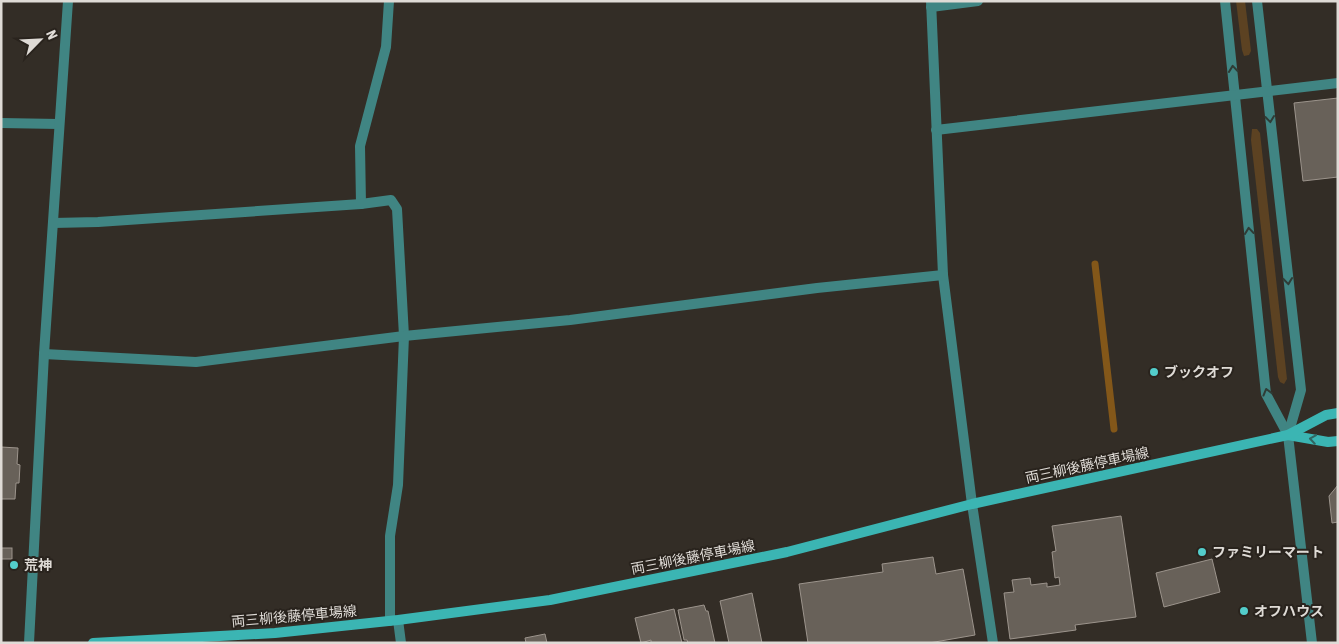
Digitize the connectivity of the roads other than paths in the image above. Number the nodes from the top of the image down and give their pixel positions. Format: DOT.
graph roads {
  1 [pos="68,1"];
  2 [pos="389,1"];
  3 [pos="978,1"];
  4 [pos="1225,1"];
  5 [pos="1257,1"];
  6 [pos="931,4"];
  7 [pos="1338,83"];
  8 [pos="1266,91"];
  9 [pos="1236,95"];
  10 [pos="1,123"];
  11 [pos="59,124"];
  12 [pos="936,130"];
  13 [pos="361,204"];
  14 [pos="53,223"];
  15 [pos="944,275"];
  16 [pos="404,336"];
  17 [pos="44,354"];
  18 [pos="1338,413"];
  19 [pos="1288,435"];
  20 [pos="1338,441"];
  21 [pos="972,504"];
  22 [pos="394,621"];
  23 [pos="238,639"];
  24 [pos="29,643"];
  25 [pos="94,643"];
  26 [pos="401,643"];
  27 [pos="993,643"];
  28 [pos="1312,643"];
  1 -- 11 [label="street"];
  2 -- 13 [label="street"];
  3 -- 6 [label="street"];
  9 -- 4 [label="street, one-way"];
  5 -- 8 [label="street"];
  6 -- 12 [label="street"];
  7 -- 8 [label="street"];
  8 -- 9 [label="street"];
  8 -- 19 [label="street, one-way"];
  9 -- 12 [label="street"];
  19 -- 9 [label="street, one-way"];
  10 -- 11 [label="street"];
  11 -- 14 [label="street"];
  12 -- 15 [label="street"];
  13 -- 14 [label="street"];
  13 -- 16 [label="street"];
  14 -- 17 [label="street"];
  15 -- 16 [label="street"];
  15 -- 21 [label="street"];
  16 -- 17 [label="street"];
  16 -- 22 [label="street"];
  17 -- 24 [label="street"];
  18 -- 19 [label="main road, 両三柳後藤停車場線"];
  20 -- 19 [label="main road, 両三柳後藤停車場線, one-way"];
  19 -- 21 [label="main road, 両三柳後藤停車場線"];
  19 -- 28 [label="street"];
  21 -- 22 [label="main road, 両三柳後藤停車場線"];
  21 -- 27 [label="street"];
  22 -- 23 [label="main road, 両三柳後藤停車場線"];
  22 -- 26 [label="street"];
  23 -- 25 [label="main road, 両三柳後藤停車場線"];
}
